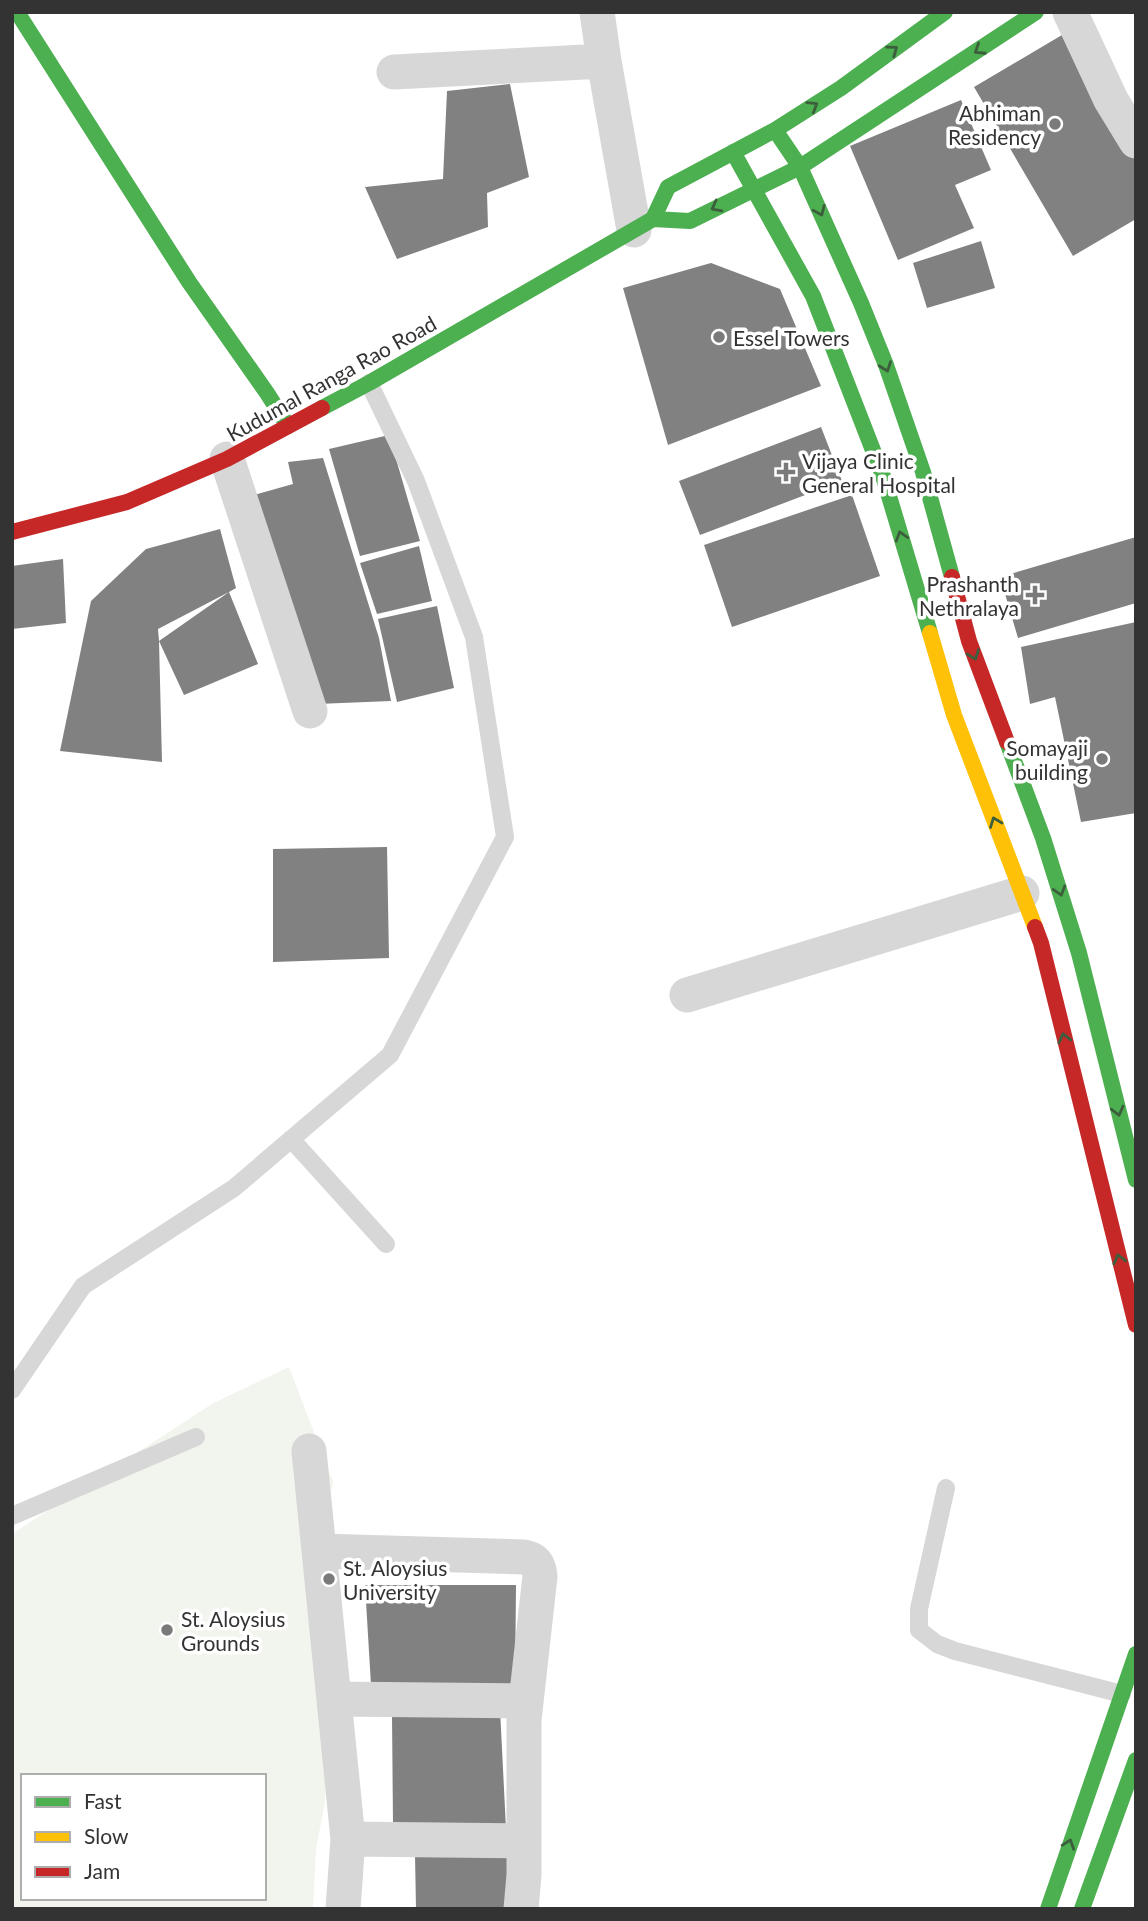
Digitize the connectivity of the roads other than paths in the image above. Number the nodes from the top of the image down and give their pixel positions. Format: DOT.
graph roads {
  1 [pos="17,12"];
  2 [pos="597,12"];
  3 [pos="945,12"];
  4 [pos="1036,12"];
  5 [pos="1070,12"];
  6 [pos="604,61"];
  7 [pos="394,72"];
  8 [pos="775,130"];
  9 [pos="1136,141"];
  10 [pos="733,152"];
  11 [pos="800,167"];
  12 [pos="755,188"];
  13 [pos="643,224"];
  14 [pos="369,383"];
  15 [pos="288,426"];
  16 [pos="227,459"];
  17 [pos="12,532"];
  18 [pos="310,711"];
  19 [pos="1022,893"];
  20 [pos="687,995"];
  21 [pos="291,1139"];
  22 [pos="1136,1180"];
  23 [pos="386,1244"];
  24 [pos="1136,1325"];
  25 [pos="12,1390"];
  26 [pos="196,1437"];
  27 [pos="309,1451"];
  28 [pos="946,1488"];
  29 [pos="12,1516"];
  30 [pos="319,1551"];
  31 [pos="1136,1654"];
  32 [pos="1122,1694"];
  33 [pos="334,1699"];
  34 [pos="526,1701"];
  35 [pos="1136,1760"];
  36 [pos="348,1839"];
  37 [pos="524,1841"];
  38 [pos="343,1909"];
  39 [pos="521,1909"];
  40 [pos="1048,1909"];
  41 [pos="1082,1909"];
  1 -- 15 [label="main road"];
  2 -- 6 [label="street"];
  8 -- 3 [label="main road, one-way"];
  4 -- 11 [label="main road, one-way"];
  5 -- 9 [label="street"];
  6 -- 7 [label="street"];
  6 -- 13 [label="street"];
  8 -- 10 [label="main road"];
  8 -- 11 [label="main road"];
  10 -- 12 [label="main road"];
  10 -- 13 [label="main road"];
  11 -- 12 [label="main road"];
  11 -- 22 [label="main road, one-way"];
  12 -- 13 [label="main road, one-way"];
  19 -- 12 [label="main road, one-way"];
  13 -- 14 [label="main road, Kudumal Ranga Rao Road"];
  14 -- 15 [label="main road, Kudumal Ranga Rao Road"];
  14 -- 21 [label="lane"];
  15 -- 16 [label="main road, Kudumal Ranga Rao Road"];
  16 -- 17 [label="main road, Kudumal Ranga Rao Road"];
  16 -- 18 [label="street"];
  19 -- 20 [label="street"];
  24 -- 19 [label="main road, one-way"];
  21 -- 23 [label="lane"];
  21 -- 25 [label="lane"];
  26 -- 29 [label="lane"];
  27 -- 30 [label="street"];
  28 -- 32 [label="lane"];
  30 -- 33 [label="street"];
  30 -- 34 [label="street"];
  31 -- 32 [label="main road"];
  40 -- 32 [label="main road, one-way"];
  33 -- 34 [label="street"];
  33 -- 36 [label="street"];
  34 -- 37 [label="street"];
  35 -- 41 [label="main road"];
  36 -- 37 [label="street"];
  36 -- 38 [label="street"];
  37 -- 39 [label="street"];
}
